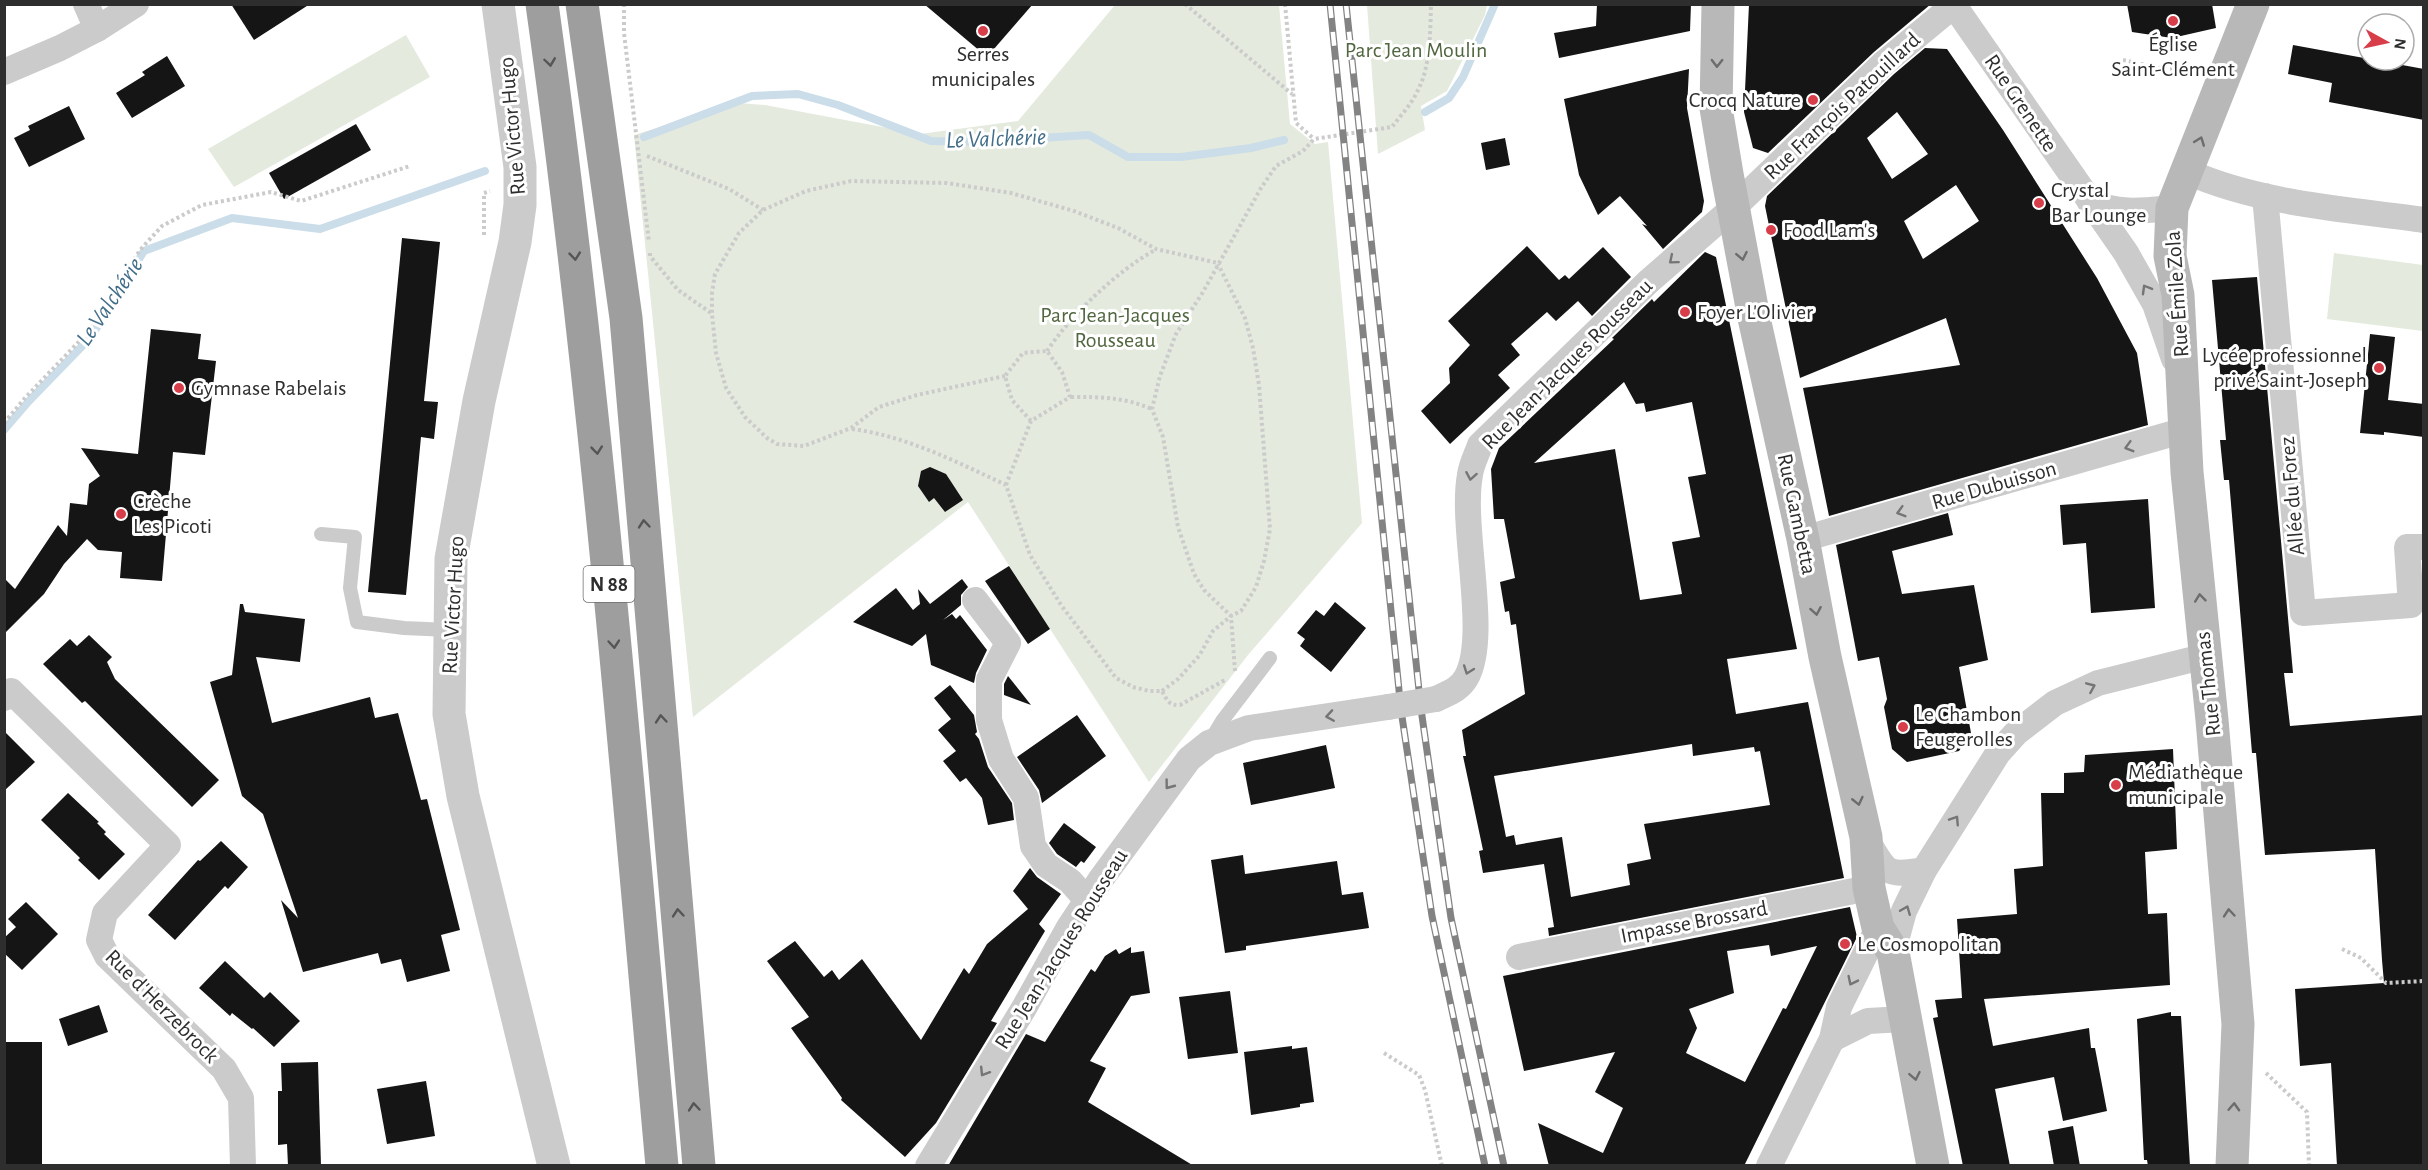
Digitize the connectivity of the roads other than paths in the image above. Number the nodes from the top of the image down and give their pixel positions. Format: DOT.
graph roads {
  1 [pos="86,4"];
  2 [pos="135,4"];
  3 [pos="498,4"];
  4 [pos="542,4"];
  5 [pos="582,4"];
  6 [pos="1718,4"];
  7 [pos="2253,4"];
  8 [pos="1953,5"];
  9 [pos="97,29"];
  10 [pos="4,72"];
  11 [pos="2188,172"];
  12 [pos="2265,196"];
  13 [pos="2090,202"];
  14 [pos="1733,208"];
  15 [pos="2172,208"];
  16 [pos="2424,220"];
  17 [pos="2182,382"];
  18 [pos="2185,430"];
  19 [pos="321,534"];
  20 [pos="1803,539"];
  21 [pos="2424,547"];
  22 [pos="975,600"];
  23 [pos="449,630"];
  24 [pos="2206,656"];
  25 [pos="1270,658"];
  26 [pos="4,698"];
  27 [pos="1209,743"];
  28 [pos="1866,837"];
  29 [pos="1924,870"];
  30 [pos="1869,888"];
  31 [pos="1087,900"];
  32 [pos="1886,940"];
  33 [pos="1519,957"];
  34 [pos="1904,1018"];
  35 [pos="1832,1039"];
  36 [pos="243,1166"];
  37 [pos="554,1166"];
  38 [pos="662,1166"];
  39 [pos="699,1166"];
  40 [pos="928,1166"];
  41 [pos="1769,1166"];
  42 [pos="1933,1166"];
  43 [pos="2232,1166"];
  1 -- 9 [label="street"];
  2 -- 9 [label="street"];
  3 -- 23 [label="street, Rue Victor Hugo"];
  4 -- 38 [label="highway, N 88, one-way"];
  39 -- 5 [label="highway, N 88, one-way"];
  6 -- 14 [label="main road, Rue Gambetta, one-way"];
  11 -- 7 [label="main road, Rue Émile Zola, one-way"];
  8 -- 13 [label="street, Rue Grenette"];
  8 -- 14 [label="street, Rue François Patouillard"];
  9 -- 10 [label="street"];
  11 -- 12 [label="street"];
  11 -- 15 [label="main road, Rue Émile Zola"];
  12 -- 16 [label="street"];
  12 -- 21 [label="street, Allée du Forez"];
  13 -- 15 [label="street"];
  17 -- 13 [label="street, Rue Grenette, one-way"];
  14 -- 20 [label="main road, Rue Gambetta, one-way"];
  14 -- 27 [label="street, Rue Jean-Jacques Rousseau, one-way, bridge"];
  15 -- 17 [label="main road, Rue Émile Zola"];
  17 -- 18 [label="main road, Rue Thomas"];
  18 -- 20 [label="street, Rue Dubuisson, one-way"];
  24 -- 18 [label="main road, Rue Thomas, one-way"];
  19 -- 23 [label="lane"];
  20 -- 28 [label="main road, Rue Gambetta, one-way"];
  22 -- 31 [label="street"];
  23 -- 37 [label="street, Rue Victor Hugo"];
  29 -- 24 [label="street, one-way"];
  43 -- 24 [label="main road, Rue Thomas, one-way"];
  25 -- 27 [label="lane, Rue Jean-Jacques Rousseau"];
  26 -- 36 [label="street, Rue d'Herzebrock"];
  27 -- 31 [label="street, Rue Jean-Jacques Rousseau, one-way"];
  28 -- 29 [label="street"];
  28 -- 30 [label="main road, Rue Gambetta"];
  32 -- 29 [label="street, one-way"];
  30 -- 32 [label="main road, Rue Gambetta"];
  30 -- 33 [label="street, Impasse Brossard"];
  31 -- 40 [label="street, Rue Jean-Jacques Rousseau, one-way"];
  32 -- 34 [label="main road, Rue Gambetta"];
  32 -- 35 [label="street, one-way"];
  34 -- 35 [label="street"];
  34 -- 42 [label="main road, Rue Gambetta, one-way"];
  35 -- 41 [label="street"];
}
